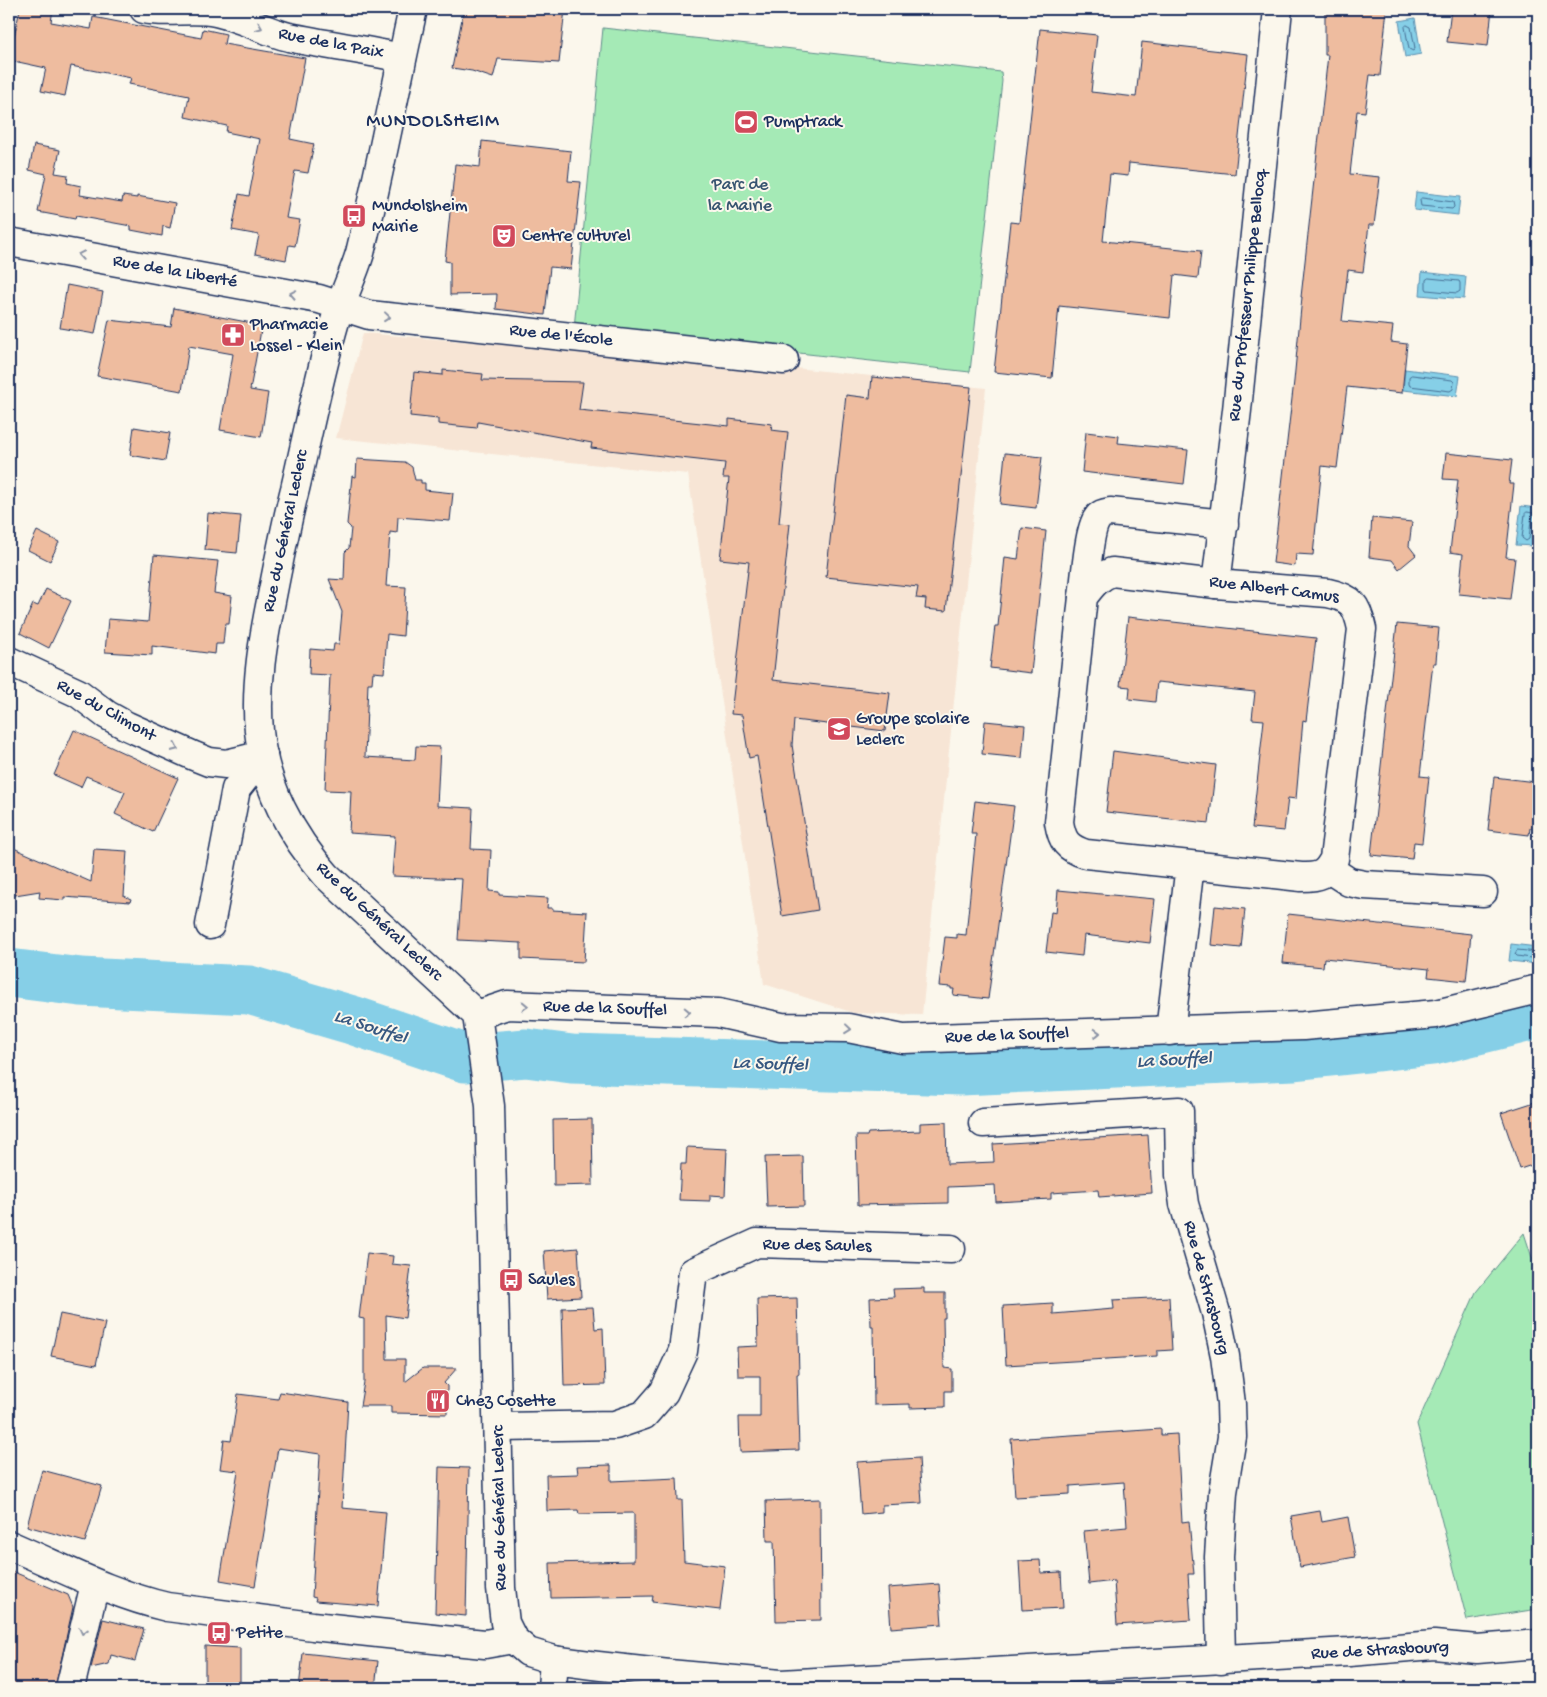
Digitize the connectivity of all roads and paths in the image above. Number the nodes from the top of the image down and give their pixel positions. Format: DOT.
graph roads {
  1 [pos="144,9"];
  2 [pos="413,9"];
  3 [pos="1278,9"];
  4 [pos="402,58"];
  5 [pos="9,242"];
  6 [pos="340,306"];
  7 [pos="784,360"];
  8 [pos="1224,524"];
  9 [pos="1216,584"];
  10 [pos="1084,597"];
  11 [pos="9,661"];
  12 [pos="263,755"];
  13 [pos="1190,865"];
  14 [pos="1329,869"];
  15 [pos="1483,892"];
  16 [pos="210,925"];
  17 [pos="1538,989"];
  18 [pos="479,1026"];
  19 [pos="1170,1031"];
  20 [pos="983,1123"];
  21 [pos="951,1250"];
  22 [pos="498,1427"];
  23 [pos="9,1545"];
  24 [pos="94,1584"];
  25 [pos="513,1639"];
  26 [pos="1538,1644"];
  27 [pos="554,1660"];
  28 [pos="1221,1660"];
  29 [pos="1051,1679"];
  30 [pos="781,1686"];
  31 [pos="70,1688"];
  32 [pos="552,1688"];
  1 -- 4 [label="street, Rue de la Paix, one-way"];
  2 -- 4 [label="street, Rue du Général Leclerc"];
  3 -- 8 [label="street, Rue du Professeur Philippe Bellocq"];
  4 -- 6 [label="street, Rue du Général Leclerc"];
  6 -- 5 [label="street, Rue de la Liberté, one-way"];
  6 -- 7 [label="street, Rue de l'École, one-way"];
  6 -- 12 [label="street, Rue du Général Leclerc"];
  8 -- 9 [label="street, Rue du Professeur Philippe Bellocq"];
  8 -- 10 [label="street"];
  9 -- 10 [label="street, Rue Albert Camus"];
  9 -- 14 [label="street, Rue Albert Camus"];
  10 -- 13 [label="street"];
  11 -- 12 [label="street, Rue du Climont, one-way"];
  12 -- 16 [label="street"];
  12 -- 18 [label="street, Rue du Général Leclerc"];
  13 -- 14 [label="street"];
  13 -- 19 [label="street"];
  14 -- 15 [label="street"];
  17 -- 19 [label="street, Rue de la Souffel"];
  18 -- 19 [label="street, Rue de la Souffel, one-way"];
  18 -- 22 [label="street, Rue du Général Leclerc"];
  20 -- 28 [label="street, Rue de Strasbourg"];
  21 -- 22 [label="street, Rue des Saules"];
  22 -- 25 [label="street, Rue du Général Leclerc"];
  23 -- 24 [label="street"];
  24 -- 25 [label="street"];
  24 -- 31 [label="street, one-way"];
  25 -- 27 [label="street, Rue de Strasbourg"];
  26 -- 28 [label="street, Rue de Strasbourg"];
  27 -- 30 [label="street, Rue de Strasbourg"];
  27 -- 32 [label="street"];
  28 -- 29 [label="street, Rue de Strasbourg"];
  29 -- 30 [label="street, Rue de Strasbourg"];
}
